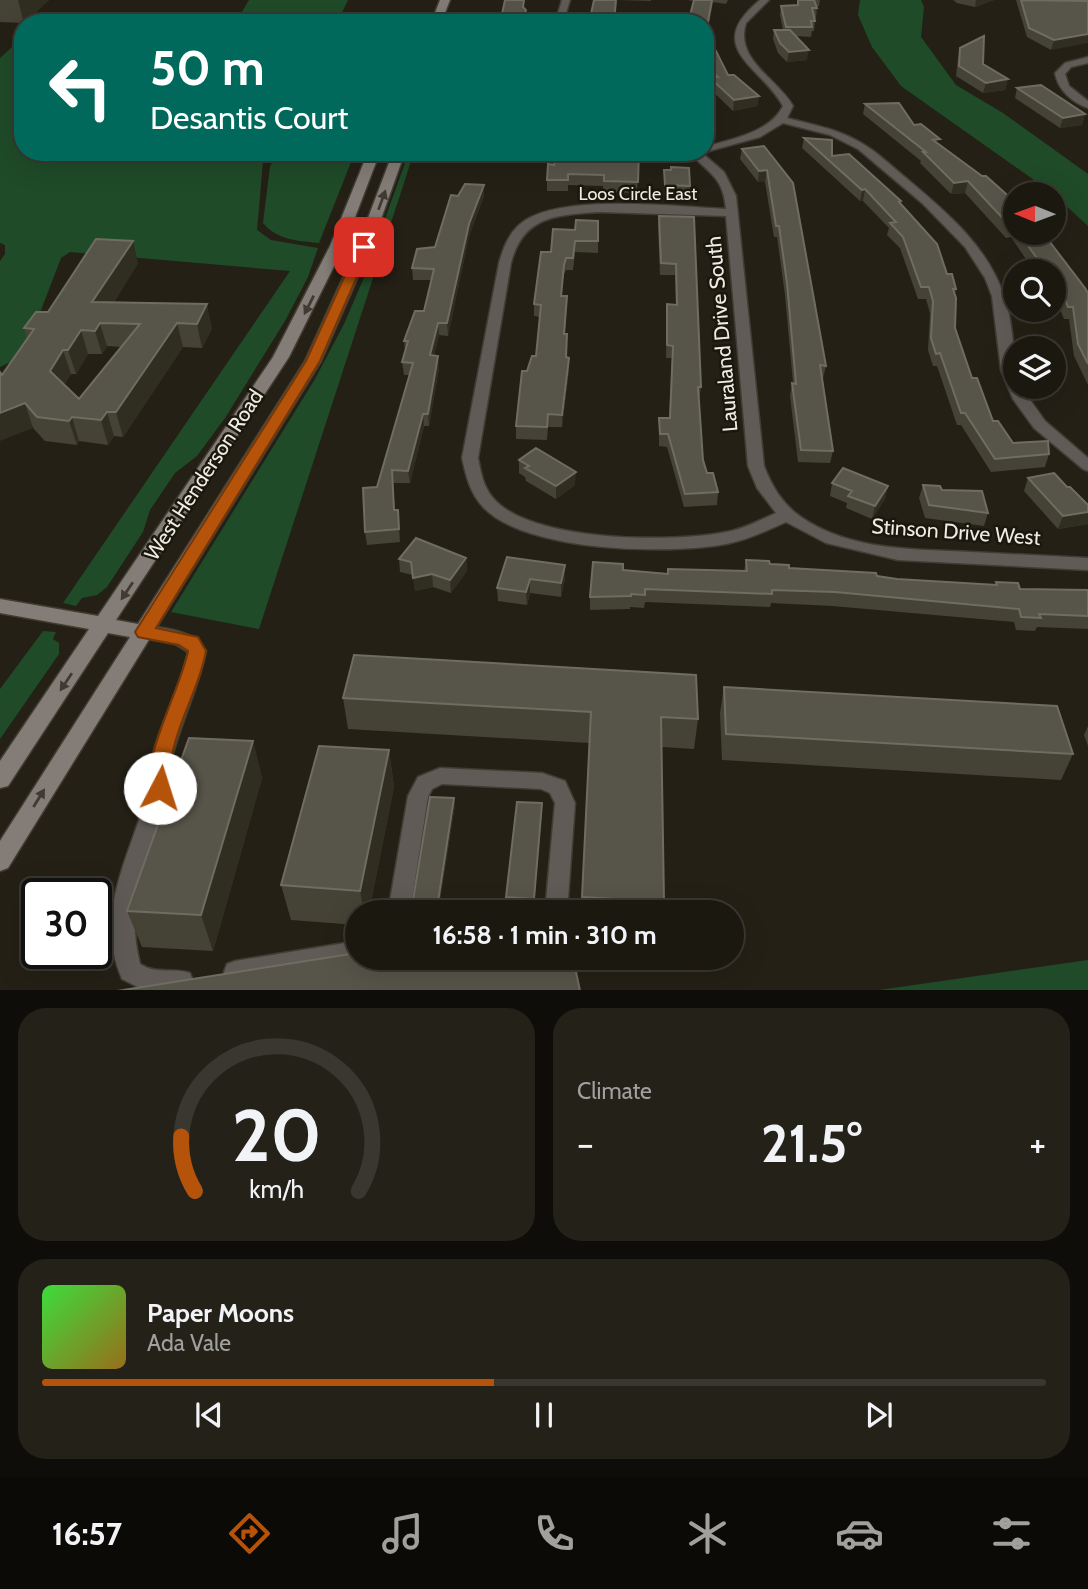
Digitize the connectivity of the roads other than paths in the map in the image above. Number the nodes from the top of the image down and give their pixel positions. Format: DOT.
graph roads {
  1 [pos="765,0"];
  2 [pos="1088,60"];
  3 [pos="1088,105"];
  4 [pos="783,120"];
  5 [pos="714,148"];
  6 [pos="370,161"];
  7 [pos="396,161"];
  8 [pos="708,161"];
  9 [pos="732,213"];
  10 [pos="1088,466"];
  11 [pos="786,515"];
  12 [pos="1088,564"];
  13 [pos="0,607"];
  14 [pos="104,625"];
  15 [pos="144,632"];
  16 [pos="0,779"];
  17 [pos="0,861"];
  18 [pos="400,900"];
  19 [pos="557,900"];
  20 [pos="345,954"];
  1 -- 4 [label="street"];
  2 -- 3 [label="street"];
  4 -- 5 [label="street"];
  4 -- 10 [label="street"];
  6 -- 14 [label="main road, West Henderson Road, one-way"];
  15 -- 7 [label="main road, West Henderson Road, one-way"];
  8 -- 9 [label="street, Lauraland Drive South"];
  9 -- 11 [label="street, Lauraland Drive South"];
  9 -- 11 [label="street, Loos Circle East"];
  11 -- 12 [label="street, Stinson Drive West"];
  13 -- 14 [label="main road"];
  14 -- 15 [label="main road"];
  14 -- 16 [label="main road, West Henderson Road, one-way"];
  17 -- 15 [label="main road, West Henderson Road, one-way"];
  15 -- 20 [label="street"];
  18 -- 19 [label="street"];
}
